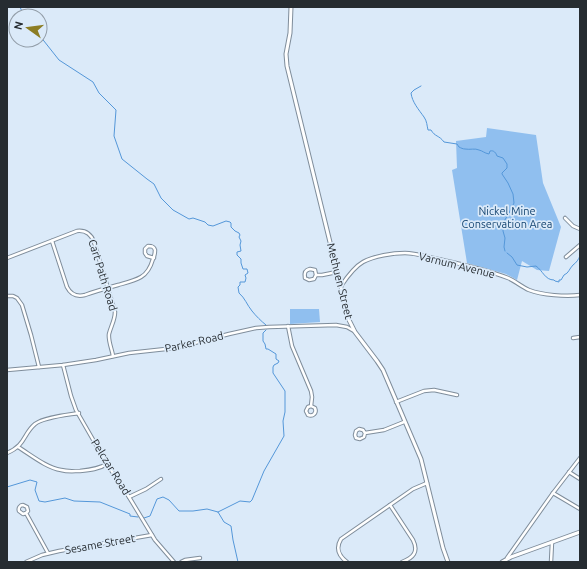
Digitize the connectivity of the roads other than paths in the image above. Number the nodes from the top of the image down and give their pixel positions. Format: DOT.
graph roads {
  1 [pos="291,7"];
  2 [pos="565,218"];
  3 [pos="580,228"];
  4 [pos="52,241"];
  5 [pos="580,245"];
  6 [pos="566,257"];
  7 [pos="7,258"];
  8 [pos="154,258"];
  9 [pos="337,272"];
  10 [pos="316,275"];
  11 [pos="341,286"];
  12 [pos="108,288"];
  13 [pos="580,295"];
  14 [pos="7,296"];
  15 [pos="288,326"];
  16 [pos="355,333"];
  17 [pos="580,337"];
  18 [pos="573,338"];
  19 [pos="113,356"];
  20 [pos="63,365"];
  21 [pos="39,367"];
  22 [pos="7,370"];
  23 [pos="457,395"];
  24 [pos="396,402"];
  25 [pos="311,406"];
  26 [pos="79,413"];
  27 [pos="404,422"];
  28 [pos="365,433"];
  29 [pos="18,447"];
  30 [pos="7,453"];
  31 [pos="580,458"];
  32 [pos="107,464"];
  33 [pos="569,472"];
  34 [pos="161,479"];
  35 [pos="580,479"];
  36 [pos="427,483"];
  37 [pos="553,493"];
  38 [pos="129,497"];
  39 [pos="390,505"];
  40 [pos="580,509"];
  41 [pos="26,513"];
  42 [pos="580,532"];
  43 [pos="152,535"];
  44 [pos="552,542"];
  45 [pos="48,553"];
  46 [pos="200,558"];
  47 [pos="507,558"];
  48 [pos="26,562"];
  49 [pos="174,562"];
  50 [pos="180,562"];
  51 [pos="347,562"];
  52 [pos="402,562"];
  53 [pos="448,562"];
  54 [pos="502,562"];
  55 [pos="551,562"];
  1 -- 9 [label="street, Methuen Street"];
  2 -- 3 [label="street"];
  4 -- 7 [label="street, Cart Path Road"];
  4 -- 12 [label="street"];
  4 -- 12 [label="street, Cart Path Road"];
  5 -- 6 [label="street"];
  8 -- 8 [label="street"];
  8 -- 12 [label="street"];
  9 -- 10 [label="street"];
  9 -- 11 [label="street, Methuen Street"];
  10 -- 10 [label="street"];
  11 -- 13 [label="street, Varnum Avenue"];
  11 -- 16 [label="street, Methuen Street"];
  12 -- 19 [label="street, Cart Path Road"];
  14 -- 21 [label="street"];
  15 -- 16 [label="street, Parker Road"];
  15 -- 19 [label="street, Parker Road"];
  15 -- 25 [label="street"];
  16 -- 24 [label="street, Methuen Street"];
  17 -- 18 [label="street"];
  19 -- 20 [label="street, Parker Road"];
  20 -- 21 [label="street, Parker Road"];
  20 -- 26 [label="street, Pelczar Road"];
  21 -- 22 [label="street, Parker Road"];
  23 -- 24 [label="street"];
  24 -- 27 [label="street, Methuen Street"];
  25 -- 25 [label="street"];
  26 -- 29 [label="street"];
  26 -- 32 [label="street, Pelczar Road"];
  27 -- 28 [label="street"];
  27 -- 36 [label="street, Methuen Street"];
  29 -- 30 [label="street"];
  29 -- 32 [label="street"];
  31 -- 33 [label="street"];
  32 -- 38 [label="street, Pelczar Road"];
  33 -- 35 [label="street"];
  33 -- 37 [label="street"];
  34 -- 38 [label="street"];
  36 -- 39 [label="street"];
  36 -- 53 [label="street, Methuen Street"];
  37 -- 40 [label="street"];
  37 -- 47 [label="street"];
  38 -- 43 [label="street, Pelczar Road"];
  39 -- 51 [label="street"];
  39 -- 52 [label="street"];
  41 -- 45 [label="street"];
  42 -- 44 [label="street"];
  43 -- 45 [label="street, Sesame Street"];
  43 -- 49 [label="street, Pelczar Road"];
  44 -- 47 [label="street"];
  44 -- 55 [label="street"];
  45 -- 48 [label="street, Sesame Street"];
  46 -- 50 [label="street"];
  47 -- 54 [label="street"];
}
